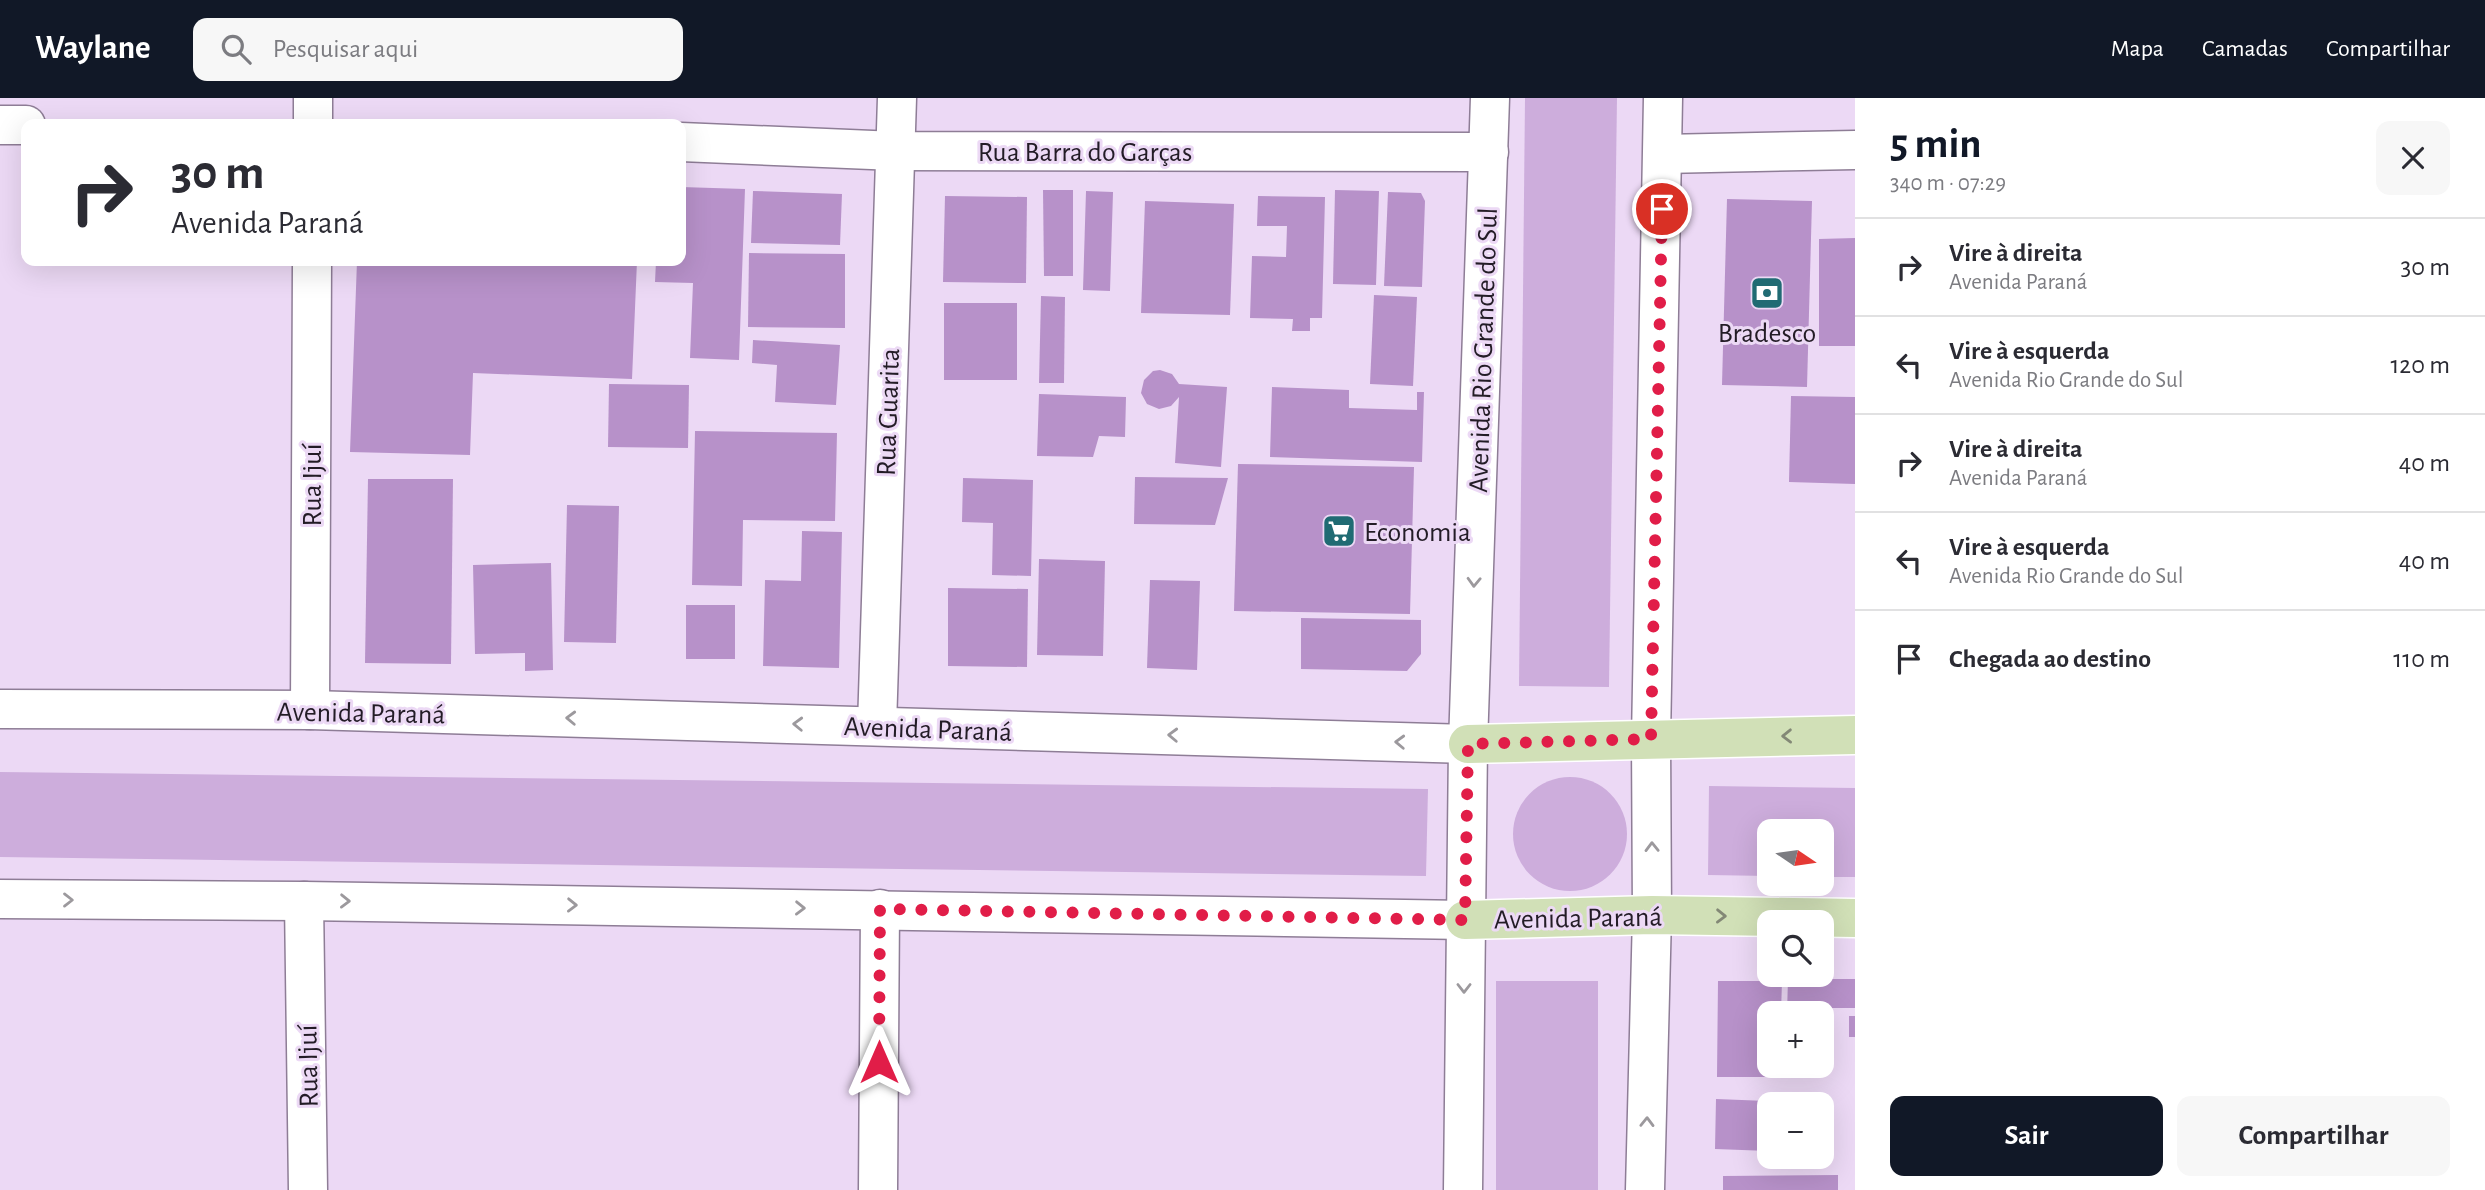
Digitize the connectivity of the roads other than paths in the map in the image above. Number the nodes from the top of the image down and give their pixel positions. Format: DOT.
graph roads {
  1 [pos="313,98"];
  2 [pos="897,98"];
  3 [pos="1490,98"];
  4 [pos="1663,98"];
  5 [pos="313,119"];
  6 [pos="0,125"];
  7 [pos="21,125"];
  8 [pos="686,142"];
  9 [pos="1855,150"];
  10 [pos="896,151"];
  11 [pos="1489,152"];
  12 [pos="1663,154"];
  13 [pos="312,266"];
  14 [pos="0,709"];
  15 [pos="310,710"];
  16 [pos="877,726"];
  17 [pos="1855,735"];
  18 [pos="1651,739"];
  19 [pos="1468,744"];
  20 [pos="0,900"];
  21 [pos="304,901"];
  22 [pos="880,909"];
  23 [pos="1652,915"];
  24 [pos="1855,918"];
  25 [pos="1465,920"];
  26 [pos="308,1190"];
  27 [pos="878,1190"];
  28 [pos="1463,1190"];
  29 [pos="1645,1190"];
  1 -- 5 [label="street"];
  2 -- 10 [label="street, Rua Guarita"];
  3 -- 11 [label="street, Avenida Rio Grande do Sul"];
  4 -- 12 [label="street"];
  6 -- 7 [label="street"];
  8 -- 10 [label="street, Rua Barra do Garças"];
  9 -- 12 [label="street"];
  10 -- 11 [label="street, Rua Barra do Garças"];
  10 -- 16 [label="street, Rua Guarita"];
  11 -- 19 [label="street, Avenida Rio Grande do Sul, one-way"];
  12 -- 18 [label="street"];
  13 -- 15 [label="street, Rua Ijuí"];
  14 -- 15 [label="street, Avenida Paraná"];
  16 -- 15 [label="street, Avenida Paraná, one-way"];
  19 -- 16 [label="street, Avenida Paraná, one-way"];
  17 -- 18 [label="main road, Avenida Paraná, one-way"];
  18 -- 19 [label="main road, Avenida Paraná"];
  23 -- 18 [label="street, one-way"];
  19 -- 25 [label="street, Avenida Rio Grande do Sul"];
  20 -- 21 [label="street, Avenida Paraná, one-way"];
  21 -- 22 [label="street, Avenida Paraná, one-way"];
  21 -- 26 [label="street, Rua Ijuí"];
  22 -- 25 [label="street, Avenida Paraná"];
  22 -- 27 [label="street"];
  23 -- 24 [label="main road, Avenida Paraná, one-way"];
  23 -- 25 [label="main road, Avenida Paraná"];
  29 -- 23 [label="street, one-way"];
  25 -- 28 [label="street, Avenida Rio Grande do Sul, one-way"];
}
